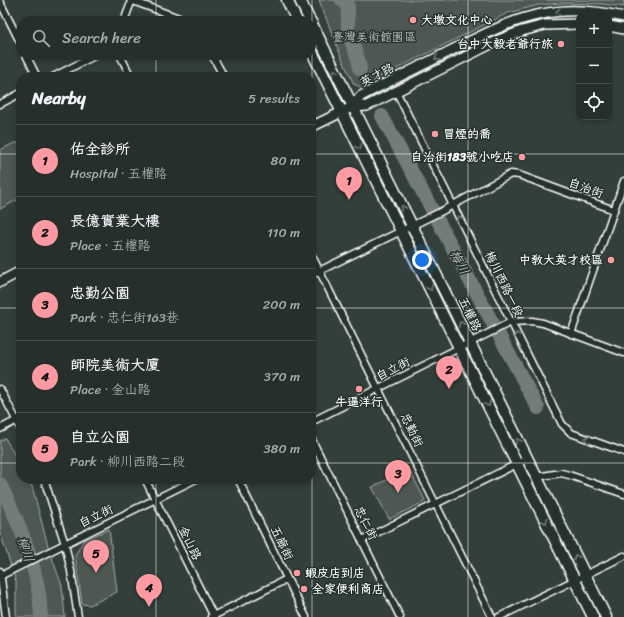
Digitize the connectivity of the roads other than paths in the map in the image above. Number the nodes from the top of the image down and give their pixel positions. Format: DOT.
graph roads {
  1 [pos="131,0"];
  2 [pos="287,0"];
  3 [pos="300,0"];
  4 [pos="0,2"];
  5 [pos="126,16"];
  6 [pos="174,16"];
  7 [pos="295,16"];
  8 [pos="308,16"];
  9 [pos="624,17"];
  10 [pos="576,24"];
  11 [pos="612,27"];
  12 [pos="624,29"];
  13 [pos="316,32"];
  14 [pos="16,34"];
  15 [pos="28,60"];
  16 [pos="86,60"];
  17 [pos="122,60"];
  18 [pos="215,60"];
  19 [pos="316,60"];
  20 [pos="34,72"];
  21 [pos="63,72"];
  22 [pos="128,72"];
  23 [pos="221,72"];
  24 [pos="396,92"];
  25 [pos="16,96"];
  26 [pos="0,104"];
  27 [pos="352,107"];
  28 [pos="342,112"];
  29 [pos="316,125"];
  30 [pos="624,181"];
  31 [pos="453,205"];
  32 [pos="614,210"];
  33 [pos="412,226"];
  34 [pos="401,230"];
  35 [pos="316,263"];
  36 [pos="320,271"];
  37 [pos="316,273"];
  38 [pos="16,274"];
  39 [pos="0,282"];
  40 [pos="511,322"];
  41 [pos="571,334"];
  42 [pos="469,341"];
  43 [pos="459,347"];
  44 [pos="624,353"];
  45 [pos="378,388"];
  46 [pos="0,389"];
  47 [pos="16,414"];
  48 [pos="316,419"];
  49 [pos="16,421"];
  50 [pos="1,429"];
  51 [pos="316,448"];
  52 [pos="624,452"];
  53 [pos="527,459"];
  54 [pos="517,464"];
  55 [pos="536,477"];
  56 [pos="46,484"];
  57 [pos="148,484"];
  58 [pos="186,484"];
  59 [pos="240,484"];
  60 [pos="624,494"];
  61 [pos="155,499"];
  62 [pos="436,504"];
  63 [pos="362,540"];
  64 [pos="65,544"];
  65 [pos="624,556"];
  66 [pos="0,574"];
  67 [pos="585,575"];
  68 [pos="287,579"];
  69 [pos="574,580"];
  70 [pos="6,617"];
  71 [pos="78,617"];
  72 [pos="213,617"];
  73 [pos="306,617"];
  74 [pos="400,617"];
  75 [pos="492,617"];
  76 [pos="499,617"];
  77 [pos="593,617"];
  78 [pos="606,617"];
  1 -- 5 [label="street"];
  1 -- 6 [label="street"];
  2 -- 7 [label="main road"];
  3 -- 8 [label="main road, 五權路"];
  4 -- 14 [label="street"];
  9 -- 27 [label="main road, 英才路, one-way"];
  10 -- 24 [label="main road, 英才路"];
  11 -- 12 [label="main road"];
  27 -- 13 [label="main road, 五權路, one-way"];
  15 -- 20 [label="street"];
  16 -- 21 [label="street"];
  17 -- 22 [label="street"];
  18 -- 23 [label="street"];
  19 -- 28 [label="main road, 五權路"];
  24 -- 27 [label="main road, 英才路"];
  24 -- 31 [label="street, 梅川西路一段"];
  25 -- 26 [label="street"];
  27 -- 28 [label="main road"];
  33 -- 27 [label="main road, 五權路, one-way"];
  28 -- 29 [label="main road"];
  28 -- 34 [label="main road, 五權路, one-way"];
  30 -- 32 [label="street"];
  31 -- 32 [label="street, 自治街"];
  31 -- 33 [label="street, 自治街"];
  40 -- 31 [label="street, 梅川西路一段, one-way"];
  32 -- 41 [label="street, 自治街"];
  33 -- 34 [label="street"];
  42 -- 33 [label="main road, 五權路, one-way"];
  34 -- 36 [label="street"];
  34 -- 43 [label="main road, 五權路, one-way"];
  35 -- 36 [label="street, 忠勤街"];
  36 -- 37 [label="street"];
  36 -- 45 [label="street, 忠勤街"];
  38 -- 39 [label="main road"];
  40 -- 41 [label="street"];
  40 -- 42 [label="street, 自立街"];
  52 -- 40 [label="street, 梅川西路一段, one-way"];
  41 -- 44 [label="street"];
  42 -- 43 [label="street, 自立街"];
  53 -- 42 [label="main road, 五權路, one-way"];
  43 -- 45 [label="street, 自立街"];
  43 -- 54 [label="main road, 五權路, one-way"];
  45 -- 48 [label="street, 自立街"];
  45 -- 62 [label="street, 忠勤街"];
  46 -- 47 [label="street"];
  49 -- 50 [label="street"];
  51 -- 63 [label="street, 忠仁街"];
  53 -- 54 [label="street"];
  53 -- 55 [label="main road, 五權路"];
  54 -- 62 [label="street"];
  54 -- 69 [label="main road, 五權路, one-way"];
  55 -- 60 [label="street"];
  67 -- 55 [label="main road, 五權路, one-way"];
  56 -- 64 [label="street"];
  57 -- 61 [label="street, 金山路"];
  58 -- 61 [label="street, 自立街"];
  59 -- 68 [label="street, 五廊街"];
  61 -- 64 [label="street, 自立街"];
  61 -- 72 [label="street, 金山路"];
  62 -- 63 [label="street"];
  62 -- 75 [label="street, 忠勤街"];
  63 -- 74 [label="street, 忠仁街"];
  64 -- 66 [label="street, 自立街"];
  64 -- 71 [label="street"];
  65 -- 67 [label="street"];
  66 -- 70 [label="street"];
  67 -- 69 [label="street"];
  67 -- 78 [label="main road, 五權路"];
  68 -- 72 [label="street"];
  68 -- 73 [label="street, 五廊街"];
  69 -- 76 [label="street"];
  69 -- 77 [label="main road, 五權路"];
}
